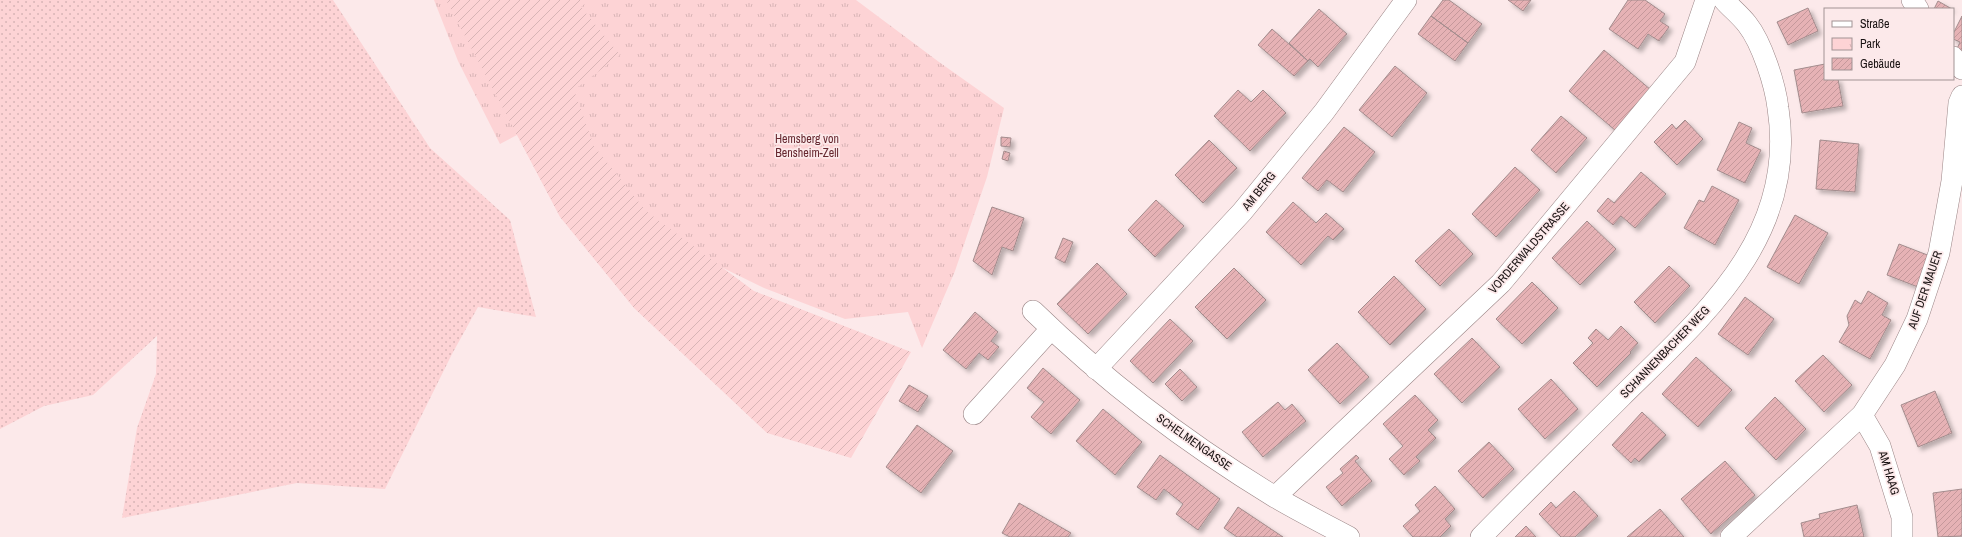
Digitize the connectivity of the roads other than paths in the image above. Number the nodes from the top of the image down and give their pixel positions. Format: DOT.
graph roads {
  1 [pos="1406,0"];
  2 [pos="1706,0"];
  3 [pos="1724,0"];
  4 [pos="1954,58"];
  5 [pos="1962,69"];
  6 [pos="1962,96"];
  7 [pos="1033,311"];
  8 [pos="1051,329"];
  9 [pos="1096,369"];
  10 [pos="974,414"];
  11 [pos="1862,414"];
  12 [pos="1275,497"];
  13 [pos="1349,537"];
  14 [pos="1481,537"];
  15 [pos="1731,537"];
  16 [pos="1902,537"];
  1 -- 9 [label="street, AM BERG"];
  2 -- 12 [label="street, VORDERWALDSTRASSE"];
  3 -- 14 [label="street, SCHANNENBACHER WEG"];
  4 -- 5 [label="street"];
  6 -- 11 [label="street, AUF DER MAUER"];
  7 -- 8 [label="street, SCHELMENGASSE"];
  8 -- 9 [label="street, SCHELMENGASSE"];
  8 -- 10 [label="street"];
  9 -- 12 [label="street, SCHELMENGASSE"];
  11 -- 15 [label="street, AUF DER MAUER"];
  11 -- 16 [label="street, AM HAAG"];
  12 -- 13 [label="street, SCHELMENGASSE"];
}
